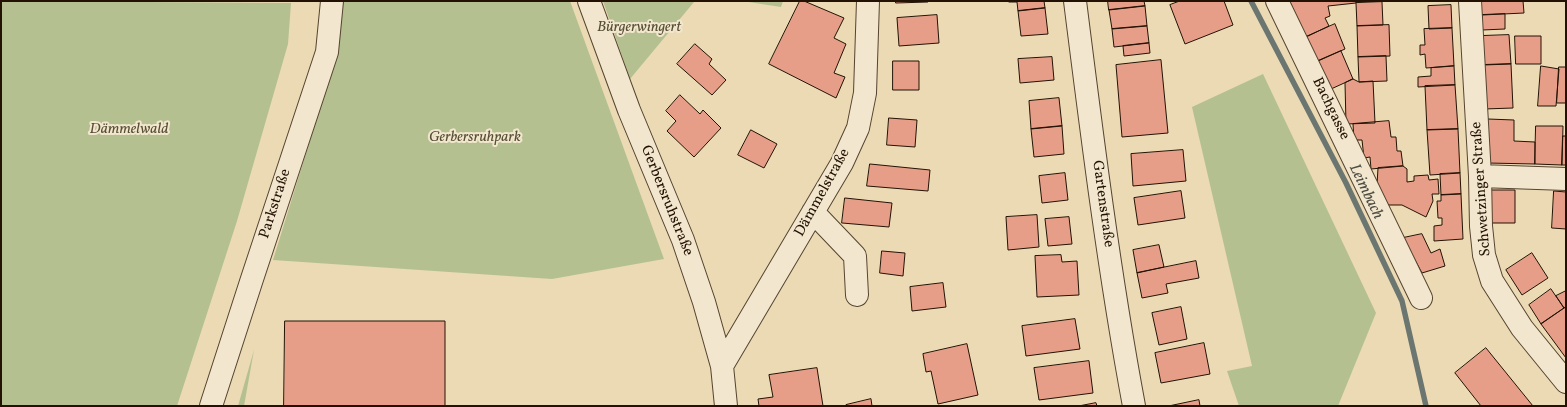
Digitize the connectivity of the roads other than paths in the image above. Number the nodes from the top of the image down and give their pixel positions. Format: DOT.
graph roads {
  1 [pos="332,1"];
  2 [pos="589,1"];
  3 [pos="868,1"];
  4 [pos="1074,1"];
  5 [pos="1278,1"];
  6 [pos="1470,1"];
  7 [pos="1480,176"];
  8 [pos="1566,179"];
  9 [pos="813,212"];
  10 [pos="857,295"];
  11 [pos="1421,298"];
  12 [pos="722,366"];
  13 [pos="1566,382"];
  14 [pos="211,406"];
  15 [pos="726,406"];
  16 [pos="1134,406"];
  1 -- 14 [label="street, Parkstraße"];
  2 -- 12 [label="street, Gerbersruhstraße"];
  3 -- 9 [label="street, Dämmelstraße"];
  4 -- 16 [label="street, Gartenstraße"];
  5 -- 11 [label="street, Bachgasse"];
  6 -- 7 [label="street, Schwetzinger Straße"];
  7 -- 8 [label="street"];
  7 -- 13 [label="street, Schwetzinger Straße"];
  9 -- 10 [label="street"];
  9 -- 12 [label="street, Dämmelstraße"];
  12 -- 15 [label="street, Gerbersruhstraße"];
}
